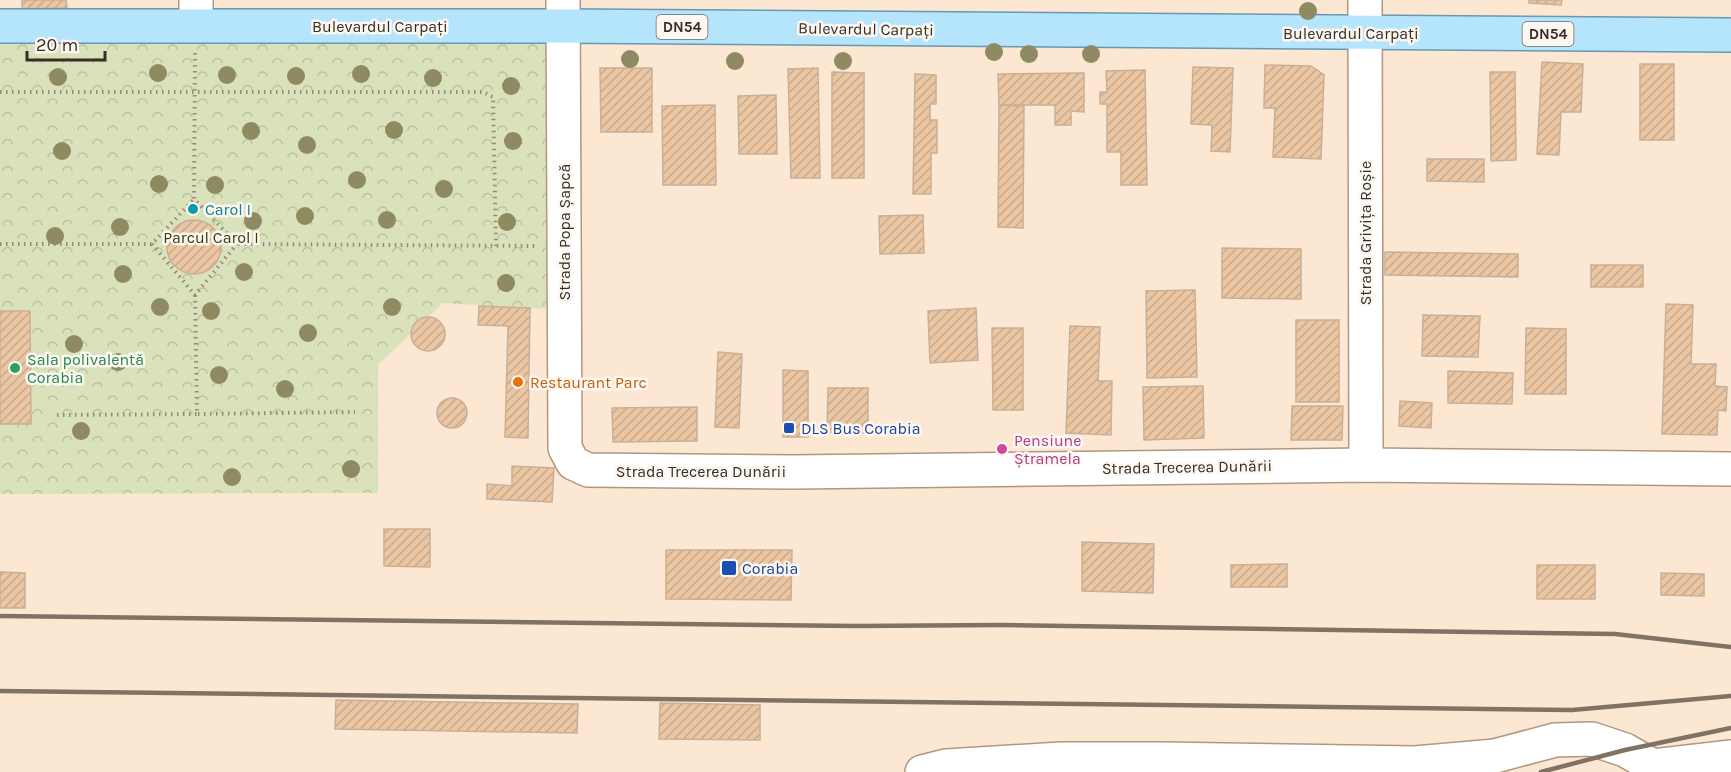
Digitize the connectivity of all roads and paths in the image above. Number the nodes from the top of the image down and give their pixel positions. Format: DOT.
graph roads {
  1 [pos="1365,0"];
  2 [pos="196,13"];
  3 [pos="563,13"];
  4 [pos="0,26"];
  5 [pos="1365,33"];
  6 [pos="1731,35"];
  7 [pos="0,92"];
  8 [pos="195,92"];
  9 [pos="194,200"];
  10 [pos="0,244"];
  11 [pos="152,244"];
  12 [pos="237,244"];
  13 [pos="496,246"];
  14 [pos="564,247"];
  15 [pos="195,295"];
  16 [pos="355,412"];
  17 [pos="197,414"];
  18 [pos="57,415"];
  19 [pos="573,463"];
  20 [pos="1366,465"];
  21 [pos="1731,469"];
  22 [pos="1731,757"];
  23 [pos="922,772"];
  1 -- 5 [label="street, Strada Grivița Roșie"];
  2 -- 3 [label="main road, Bulevardul Carpați / DN54"];
  2 -- 4 [label="main road, Bulevardul Carpați / DN54"];
  2 -- 8 [label="path"];
  3 -- 5 [label="main road, Bulevardul Carpați / DN54"];
  3 -- 14 [label="street, Strada Popa Șapcă"];
  5 -- 6 [label="main road, Bulevardul Carpați / DN54"];
  5 -- 20 [label="street, Strada Grivița Roșie"];
  7 -- 8 [label="path"];
  8 -- 9 [label="path"];
  8 -- 13 [label="path"];
  9 -- 11 [label="path"];
  9 -- 12 [label="path"];
  10 -- 11 [label="path"];
  11 -- 15 [label="path"];
  12 -- 13 [label="path"];
  12 -- 15 [label="path"];
  13 -- 14 [label="path"];
  14 -- 19 [label="street, Strada Popa Șapcă"];
  15 -- 17 [label="path"];
  16 -- 17 [label="path"];
  17 -- 18 [label="path"];
  19 -- 20 [label="street, Strada Trecerea Dunării"];
  20 -- 21 [label="street, Strada Trecerea Dunării"];
  22 -- 23 [label="street"];
}
